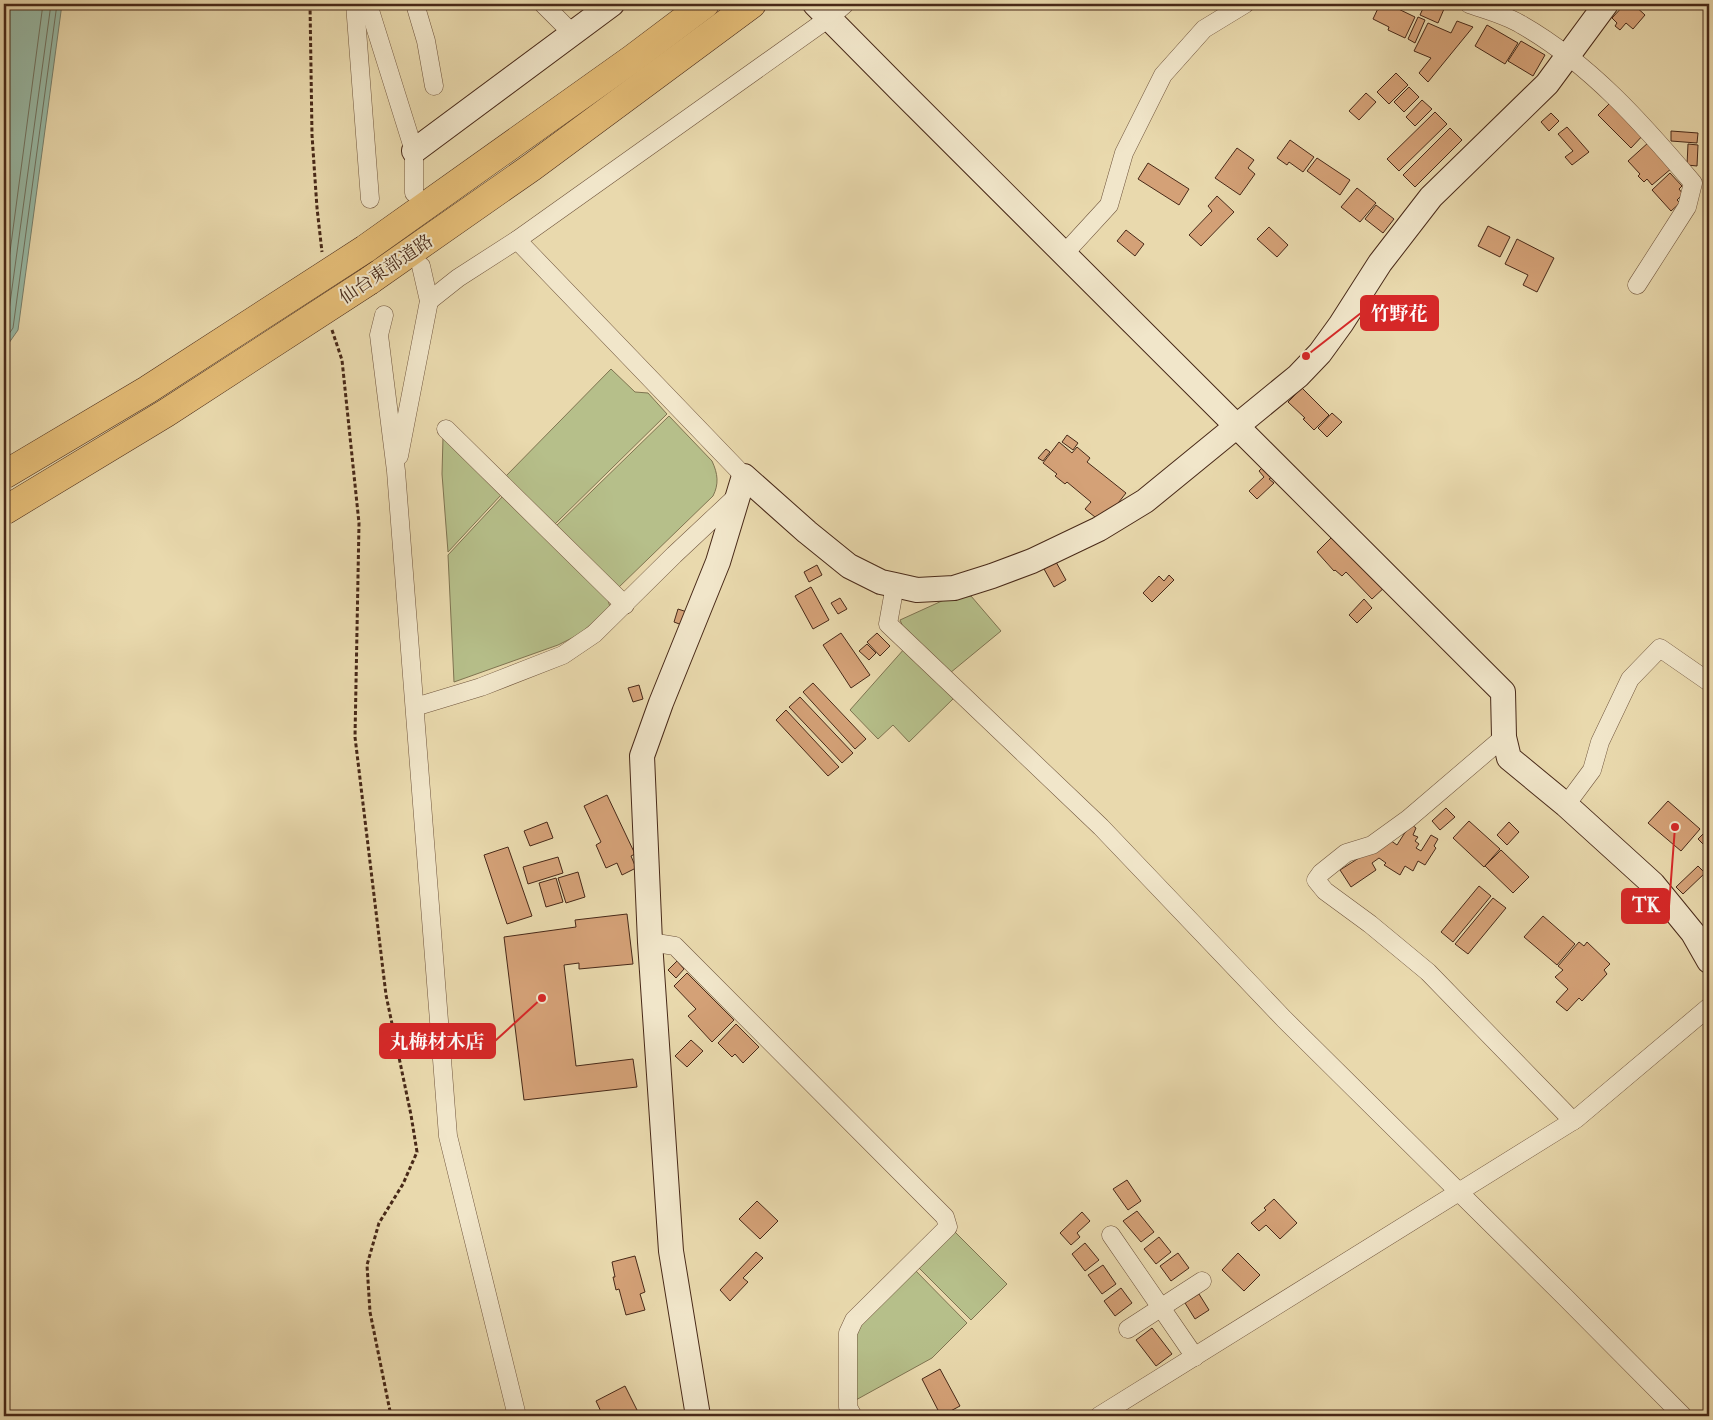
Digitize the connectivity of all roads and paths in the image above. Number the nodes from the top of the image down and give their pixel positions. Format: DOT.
graph roads {
  1 [pos="310,4"];
  2 [pos="355,4"];
  3 [pos="368,4"];
  4 [pos="416,4"];
  5 [pos="543,4"];
  6 [pos="612,4"];
  7 [pos="705,4"];
  8 [pos="752,4"];
  9 [pos="1245,4"];
  10 [pos="1469,4"];
  11 [pos="1606,4"];
  12 [pos="830,8"];
  13 [pos="572,33"];
  14 [pos="1568,55"];
  15 [pos="434,86"];
  16 [pos="414,151"];
  17 [pos="414,193"];
  18 [pos="370,200"];
  19 [pos="517,240"];
  20 [pos="1064,254"];
  21 [pos="323,257"];
  22 [pos="421,266"];
  23 [pos="1637,286"];
  24 [pos="430,301"];
  25 [pos="384,315"];
  26 [pos="332,326"];
  27 [pos="1237,427"];
  28 [pos="446,429"];
  29 [pos="396,471"];
  30 [pos="4,475"];
  31 [pos="742,485"];
  32 [pos="4,511"];
  33 [pos="895,586"];
  34 [pos="625,605"];
  35 [pos="1709,682"];
  36 [pos="415,707"];
  37 [pos="1504,737"];
  38 [pos="1566,805"];
  39 [pos="650,942"];
  40 [pos="1709,961"];
  41 [pos="1709,1007"];
  42 [pos="1573,1121"];
  43 [pos="1459,1192"];
  44 [pos="1111,1234"];
  45 [pos="1202,1282"];
  46 [pos="1162,1308"];
  47 [pos="1128,1329"];
  48 [pos="1195,1357"];
  49 [pos="391,1416"];
  50 [pos="517,1416"];
  51 [pos="698,1416"];
  52 [pos="853,1416"];
  53 [pos="1099,1416"];
  54 [pos="1683,1416"];
  1 -- 21 [label="path"];
  2 -- 18 [label="street"];
  3 -- 16 [label="street"];
  4 -- 15 [label="street"];
  5 -- 13 [label="street"];
  6 -- 13 [label="street"];
  7 -- 30 [label="highway, 仙台東部道路, bridge"];
  8 -- 32 [label="highway, 仙台東部道路, bridge"];
  9 -- 20 [label="street"];
  10 -- 14 [label="street"];
  11 -- 14 [label="street"];
  12 -- 19 [label="street"];
  12 -- 20 [label="street"];
  13 -- 16 [label="street"];
  14 -- 23 [label="street"];
  14 -- 27 [label="street"];
  16 -- 17 [label="street"];
  19 -- 24 [label="street"];
  19 -- 31 [label="street"];
  20 -- 27 [label="street"];
  22 -- 24 [label="street"];
  24 -- 29 [label="street"];
  25 -- 29 [label="street"];
  26 -- 49 [label="path"];
  27 -- 33 [label="street"];
  27 -- 37 [label="street"];
  28 -- 34 [label="street"];
  29 -- 36 [label="street"];
  31 -- 33 [label="street"];
  31 -- 34 [label="street"];
  31 -- 39 [label="street"];
  33 -- 43 [label="street"];
  34 -- 36 [label="street"];
  35 -- 38 [label="street"];
  36 -- 50 [label="street"];
  37 -- 38 [label="street"];
  37 -- 42 [label="street"];
  38 -- 40 [label="street"];
  39 -- 51 [label="street"];
  39 -- 52 [label="street"];
  41 -- 42 [label="street"];
  42 -- 43 [label="street"];
  43 -- 48 [label="street"];
  43 -- 54 [label="street"];
  44 -- 46 [label="street"];
  45 -- 46 [label="street"];
  46 -- 47 [label="street"];
  46 -- 48 [label="street"];
  48 -- 53 [label="street"];
}
